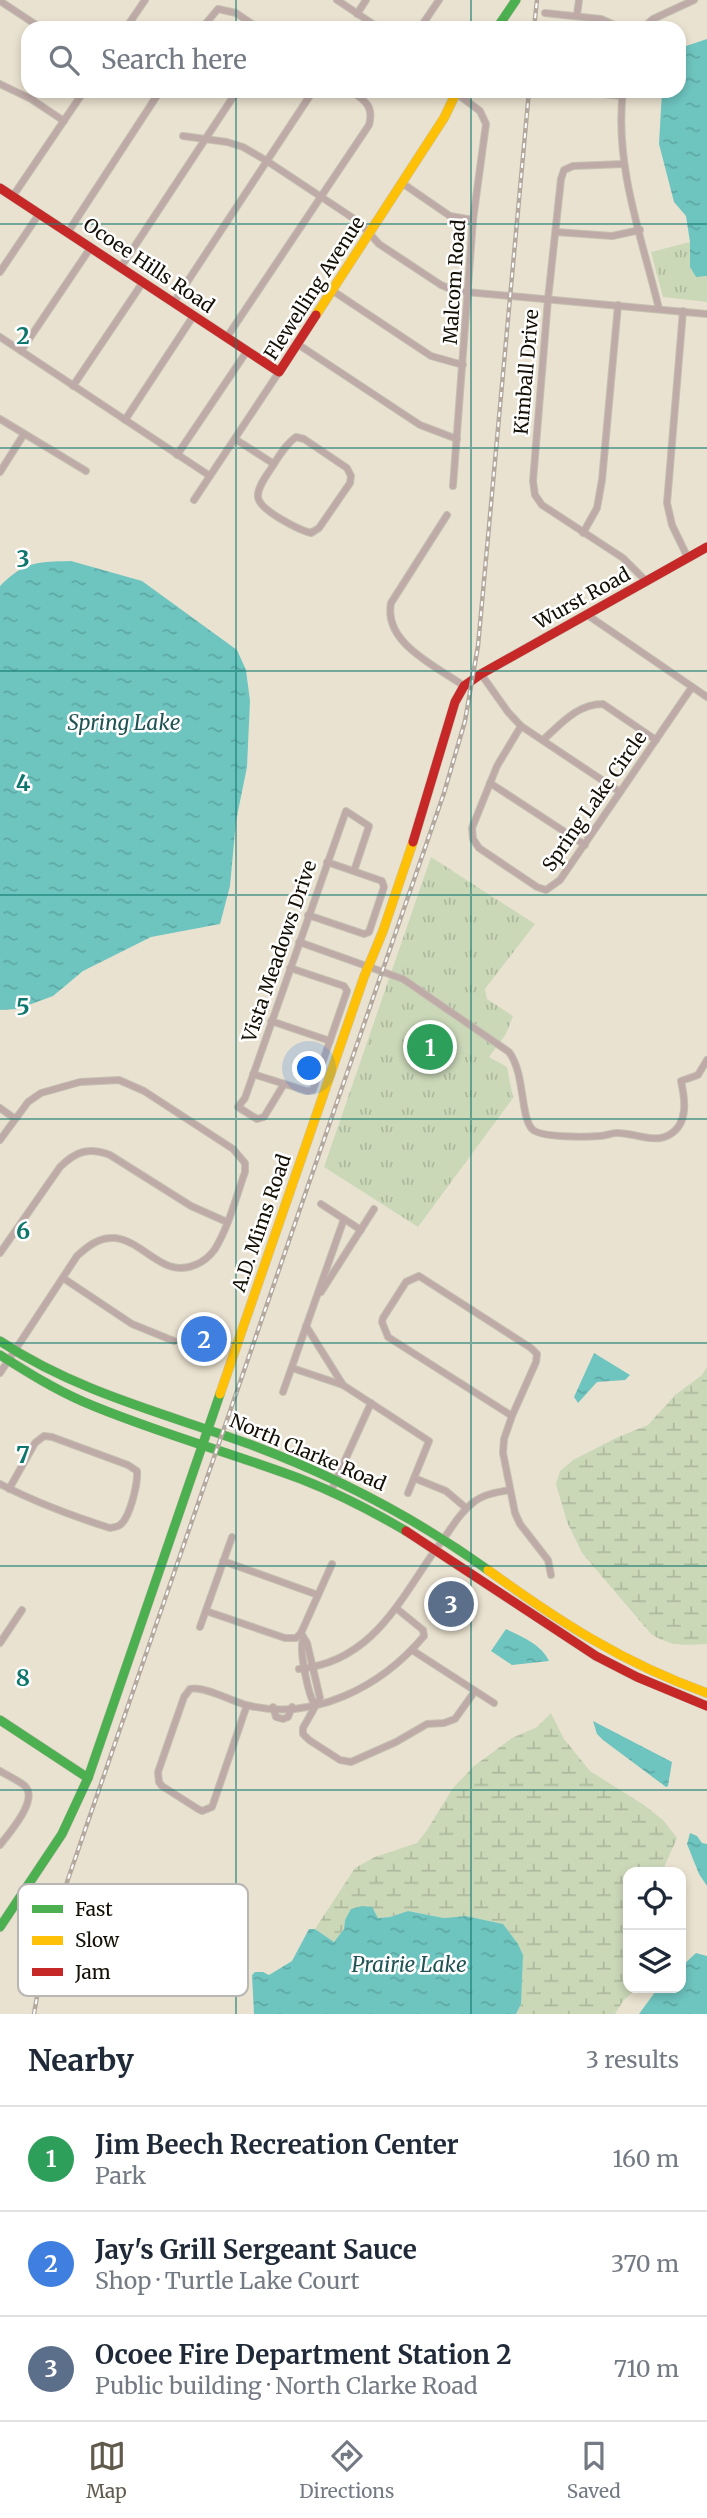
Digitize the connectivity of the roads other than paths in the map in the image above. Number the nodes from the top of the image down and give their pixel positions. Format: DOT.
graph roads {
  1 [pos="337,0"];
  2 [pos="366,0"];
  3 [pos="439,0"];
  4 [pos="516,0"];
  5 [pos="579,0"];
  6 [pos="694,0"];
  7 [pos="0,1"];
  8 [pos="143,1"];
  9 [pos="545,13"];
  10 [pos="357,14"];
  11 [pos="577,15"];
  12 [pos="30,21"];
  13 [pos="130,21"];
  14 [pos="208,21"];
  15 [pos="248,21"];
  16 [pos="368,21"];
  17 [pos="425,21"];
  18 [pos="502,21"];
  19 [pos="605,21"];
  20 [pos="651,21"];
  21 [pos="0,84"];
  22 [pos="21,94"];
  23 [pos="30,98"];
  24 [pos="79,98"];
  25 [pos="155,98"];
  26 [pos="232,98"];
  27 [pos="308,98"];
  28 [pos="362,98"];
  29 [pos="454,98"];
  30 [pos="464,98"];
  31 [pos="623,98"];
  32 [pos="64,121"];
  33 [pos="183,136"];
  34 [pos="206,138"];
  35 [pos="267,161"];
  36 [pos="624,164"];
  37 [pos="402,183"];
  38 [pos="0,188"];
  39 [pos="13,196"];
  40 [pos="321,197"];
  41 [pos="39,214"];
  42 [pos="473,220"];
  43 [pos="640,230"];
  44 [pos="68,232"];
  45 [pos="556,232"];
  46 [pos="370,234"];
  47 [pos="91,247"];
  48 [pos="121,267"];
  49 [pos="0,272"];
  50 [pos="143,282"];
  51 [pos="333,291"];
  52 [pos="468,292"];
  53 [pos="548,299"];
  54 [pos="174,302"];
  55 [pos="618,305"];
  56 [pos="660,309"];
  57 [pos="683,311"];
  58 [pos="707,314"];
  59 [pos="194,315"];
  60 [pos="0,337"];
  61 [pos="227,338"];
  62 [pos="299,345"];
  63 [pos="21,351"];
  64 [pos="247,351"];
  65 [pos="463,365"];
  66 [pos="279,372"];
  67 [pos="73,386"];
  68 [pos="0,419"];
  69 [pos="125,420"];
  70 [pos="23,434"];
  71 [pos="235,439"];
  72 [pos="457,439"];
  73 [pos="177,455"];
  74 [pos="274,464"];
  75 [pos="86,471"];
  76 [pos="0,472"];
  77 [pos="210,476"];
  78 [pos="453,486"];
  79 [pos="194,500"];
  80 [pos="447,515"];
  81 [pos="583,533"];
  82 [pos="707,547"];
  83 [pos="688,558"];
  84 [pos="646,582"];
  85 [pos="586,614"];
  86 [pos="477,677"];
  87 [pos="464,685"];
  88 [pos="692,687"];
  89 [pos="707,697"];
  90 [pos="521,726"];
  91 [pos="542,740"];
  92 [pos="656,740"];
  93 [pos="490,783"];
  94 [pos="620,792"];
  95 [pos="584,845"];
  96 [pos="327,862"];
  97 [pos="354,871"];
  98 [pos="308,915"];
  99 [pos="299,942"];
  100 [pos="370,966"];
  101 [pos="290,968"];
  102 [pos="271,1021"];
  103 [pos="330,1041"];
  104 [pos="707,1060"];
  105 [pos="253,1074"];
  106 [pos="284,1084"];
  107 [pos="0,1108"];
  108 [pos="14,1118"];
  109 [pos="0,1140"];
  110 [pos="321,1204"];
  111 [pos="374,1209"];
  112 [pos="344,1219"];
  113 [pos="227,1222"];
  114 [pos="361,1230"];
  115 [pos="0,1253"];
  116 [pos="63,1278"];
  117 [pos="315,1303"];
  118 [pos="306,1326"];
  119 [pos="0,1341"];
  120 [pos="174,1341"];
  121 [pos="15,1352"];
  122 [pos="4,1358"];
  123 [pos="292,1368"];
  124 [pos="0,1373"];
  125 [pos="343,1385"];
  126 [pos="283,1392"];
  127 [pos="371,1403"];
  128 [pos="512,1416"];
  129 [pos="209,1430"];
  130 [pos="204,1445"];
  131 [pos="336,1479"];
  132 [pos="414,1479"];
  133 [pos="0,1484"];
  134 [pos="9,1489"];
  135 [pos="510,1490"];
  136 [pos="331,1491"];
  137 [pos="408,1493"];
  138 [pos="466,1508"];
  139 [pos="232,1537"];
  140 [pos="439,1544"];
  141 [pos="223,1562"];
  142 [pos="332,1564"];
  143 [pos="551,1575"];
  144 [pos="318,1594"];
  145 [pos="397,1608"];
  146 [pos="22,1610"];
  147 [pos="206,1611"];
  148 [pos="201,1627"];
  149 [pos="302,1636"];
  150 [pos="580,1639"];
  151 [pos="0,1643"];
  152 [pos="412,1650"];
  153 [pos="305,1668"];
  154 [pos="475,1691"];
  155 [pos="707,1693"];
  156 [pos="494,1703"];
  157 [pos="247,1705"];
  158 [pos="315,1705"];
  159 [pos="707,1706"];
  160 [pos="273,1707"];
  161 [pos="292,1707"];
  162 [pos="0,1720"];
  163 [pos="0,1771"];
  164 [pos="88,1778"];
  165 [pos="0,1846"];
  166 [pos="29,1884"];
  167 [pos="18,1900"];
  168 [pos="0,1927"];
  1 -- 10 [label="street"];
  2 -- 10 [label="street"];
  3 -- 17 [label="street"];
  4 -- 18 [label="street"];
  5 -- 11 [label="street"];
  6 -- 20 [label="street"];
  7 -- 12 [label="street"];
  8 -- 13 [label="street"];
  9 -- 11 [label="street"];
  10 -- 16 [label="street"];
  11 -- 19 [label="street"];
  14 -- 15 [label="street"];
  21 -- 22 [label="street"];
  23 -- 32 [label="street"];
  24 -- 32 [label="street"];
  25 -- 44 [label="street"];
  26 -- 34 [label="street"];
  27 -- 35 [label="street"];
  28 -- 40 [label="street"];
  29 -- 37 [label="street, Flewelling Avenue"];
  30 -- 42 [label="street, Malcom Road"];
  31 -- 36 [label="street"];
  32 -- 39 [label="street"];
  33 -- 34 [label="street"];
  34 -- 35 [label="street"];
  34 -- 48 [label="street"];
  35 -- 40 [label="street"];
  35 -- 54 [label="street"];
  36 -- 43 [label="street"];
  36 -- 45 [label="street, Kimball Drive"];
  37 -- 42 [label="street"];
  37 -- 46 [label="street, Flewelling Avenue"];
  38 -- 39 [label="street, Ocoee Hills Road"];
  39 -- 41 [label="street, Ocoee Hills Road"];
  40 -- 46 [label="street"];
  40 -- 61 [label="street"];
  41 -- 44 [label="street, Ocoee Hills Road"];
  41 -- 49 [label="street"];
  42 -- 52 [label="street, Malcom Road"];
  43 -- 45 [label="street"];
  43 -- 56 [label="street"];
  44 -- 47 [label="street, Ocoee Hills Road"];
  45 -- 53 [label="street, Kimball Drive"];
  46 -- 51 [label="street, Flewelling Avenue"];
  46 -- 52 [label="street"];
  47 -- 48 [label="street, Ocoee Hills Road"];
  47 -- 63 [label="street"];
  48 -- 50 [label="street, Ocoee Hills Road"];
  50 -- 54 [label="street, Ocoee Hills Road"];
  50 -- 67 [label="street"];
  51 -- 62 [label="street, Flewelling Avenue"];
  51 -- 65 [label="street"];
  52 -- 53 [label="street"];
  52 -- 65 [label="street, Malcom Road"];
  53 -- 55 [label="street"];
  53 -- 81 [label="street, Kimball Drive"];
  54 -- 59 [label="street, Ocoee Hills Road"];
  55 -- 56 [label="street"];
  55 -- 81 [label="street"];
  56 -- 57 [label="street"];
  57 -- 58 [label="street"];
  57 -- 83 [label="street"];
  59 -- 61 [label="street, Ocoee Hills Road"];
  59 -- 69 [label="street"];
  60 -- 63 [label="street"];
  61 -- 64 [label="street, Ocoee Hills Road"];
  62 -- 66 [label="street, Flewelling Avenue"];
  62 -- 72 [label="street"];
  63 -- 67 [label="street"];
  64 -- 66 [label="street, Ocoee Hills Road"];
  64 -- 73 [label="street"];
  65 -- 72 [label="street, Malcom Road"];
  66 -- 71 [label="street, Flewelling Avenue"];
  67 -- 69 [label="street"];
  68 -- 70 [label="street"];
  69 -- 73 [label="street"];
  70 -- 75 [label="street"];
  70 -- 76 [label="street"];
  71 -- 74 [label="street"];
  71 -- 77 [label="street, Flewelling Avenue"];
  72 -- 78 [label="street, Malcom Road"];
  73 -- 77 [label="street"];
  74 -- 74 [label="street"];
  77 -- 79 [label="street, Flewelling Avenue"];
  80 -- 87 [label="street"];
  81 -- 84 [label="street, Kimball Drive"];
  82 -- 83 [label="street, Wurst Road"];
  83 -- 84 [label="street, Wurst Road"];
  84 -- 85 [label="street, Wurst Road"];
  85 -- 86 [label="street, Wurst Road"];
  85 -- 88 [label="street"];
  86 -- 87 [label="street"];
  86 -- 90 [label="street"];
  87 -- 100 [label="street, A.D. Mims Road"];
  88 -- 89 [label="street"];
  88 -- 92 [label="street, Spring Lake Circle"];
  90 -- 91 [label="street"];
  90 -- 93 [label="street, Spring Lake Circle"];
  91 -- 92 [label="street"];
  91 -- 94 [label="street"];
  92 -- 94 [label="street, Spring Lake Circle"];
  93 -- 95 [label="street"];
  93 -- 95 [label="street, Spring Lake Circle"];
  94 -- 95 [label="street, Spring Lake Circle"];
  96 -- 97 [label="street"];
  96 -- 97 [label="street, Vista Meadows Drive"];
  96 -- 98 [label="street, Vista Meadows Drive"];
  97 -- 98 [label="street"];
  98 -- 99 [label="street, Vista Meadows Drive"];
  99 -- 100 [label="street"];
  99 -- 101 [label="street, Vista Meadows Drive"];
  100 -- 104 [label="street"];
  100 -- 129 [label="street, A.D. Mims Road"];
  101 -- 102 [label="street, Vista Meadows Drive"];
  101 -- 103 [label="street"];
  102 -- 103 [label="street"];
  102 -- 105 [label="street, Vista Meadows Drive"];
  103 -- 106 [label="street"];
  105 -- 106 [label="street"];
  105 -- 106 [label="street, Vista Meadows Drive"];
  107 -- 108 [label="street"];
  108 -- 109 [label="street"];
  108 -- 113 [label="street"];
  110 -- 112 [label="street"];
  111 -- 114 [label="street"];
  112 -- 114 [label="street"];
  112 -- 117 [label="street"];
  113 -- 115 [label="street"];
  113 -- 116 [label="street"];
  114 -- 117 [label="street"];
  116 -- 120 [label="street"];
  116 -- 121 [label="street"];
  117 -- 118 [label="street"];
  118 -- 123 [label="street"];
  118 -- 125 [label="street"];
  119 -- 121 [label="street, North Clarke Road"];
  121 -- 122 [label="street"];
  121 -- 129 [label="street, North Clarke Road"];
  122 -- 124 [label="street"];
  122 -- 130 [label="street, North Clarke Road"];
  123 -- 125 [label="street"];
  123 -- 126 [label="street"];
  125 -- 127 [label="street"];
  127 -- 131 [label="street"];
  127 -- 132 [label="street"];
  128 -- 128 [label="street"];
  128 -- 135 [label="street"];
  129 -- 130 [label="street, A.D. Mims Road"];
  129 -- 131 [label="street, North Clarke Road"];
  130 -- 136 [label="street, North Clarke Road"];
  130 -- 164 [label="street, A.D. Mims Road"];
  131 -- 136 [label="street"];
  131 -- 140 [label="street, North Clarke Road"];
  132 -- 137 [label="street"];
  132 -- 138 [label="street"];
  133 -- 134 [label="street"];
  134 -- 134 [label="street"];
  135 -- 138 [label="street"];
  135 -- 143 [label="street"];
  136 -- 140 [label="street, North Clarke Road"];
  138 -- 140 [label="street"];
  139 -- 141 [label="street"];
  140 -- 145 [label="street"];
  140 -- 150 [label="street, North Clarke Road"];
  141 -- 144 [label="street"];
  141 -- 147 [label="street"];
  142 -- 144 [label="street"];
  144 -- 149 [label="street"];
  145 -- 152 [label="street"];
  145 -- 153 [label="street"];
  146 -- 151 [label="street"];
  147 -- 148 [label="street"];
  147 -- 149 [label="street"];
  149 -- 153 [label="street"];
  150 -- 155 [label="street"];
  150 -- 159 [label="street"];
  152 -- 154 [label="street"];
  152 -- 158 [label="street"];
  153 -- 158 [label="street"];
  154 -- 156 [label="street"];
  154 -- 158 [label="street"];
  157 -- 157 [label="street"];
  157 -- 160 [label="street"];
  158 -- 161 [label="street"];
  160 -- 161 [label="street"];
  160 -- 161 [label="street"];
  162 -- 164 [label="street"];
  163 -- 165 [label="street"];
  164 -- 166 [label="street, A.D. Mims Road"];
  167 -- 168 [label="street, A.D. Mims Road"];
}
